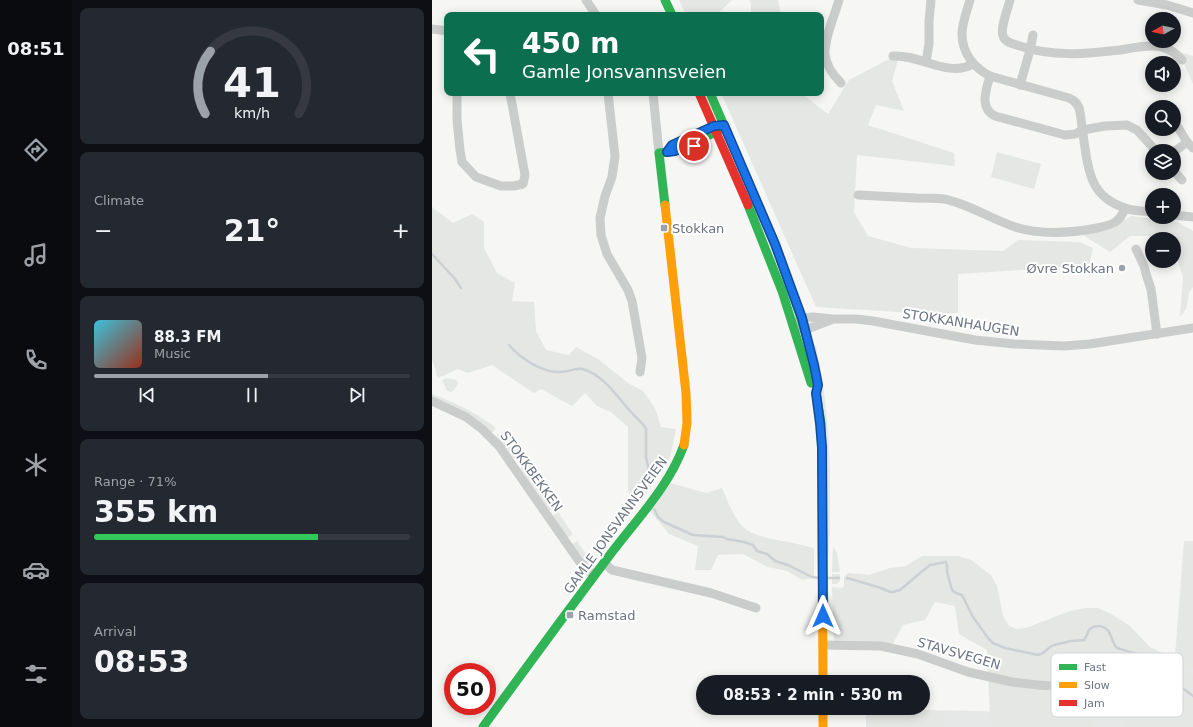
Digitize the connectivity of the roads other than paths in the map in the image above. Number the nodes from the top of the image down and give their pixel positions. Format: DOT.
graph roads {
  1 [pos="586,0"];
  2 [pos="665,0"];
  3 [pos="839,0"];
  4 [pos="931,0"];
  5 [pos="970,0"];
  6 [pos="1010,0"];
  7 [pos="1138,0"];
  8 [pos="594,12"];
  9 [pos="671,12"];
  10 [pos="1193,13"];
  11 [pos="432,29"];
  12 [pos="444,31"];
  13 [pos="1033,35"];
  14 [pos="1030,50"];
  15 [pos="893,56"];
  16 [pos="1182,60"];
  17 [pos="926,62"];
  18 [pos="973,64"];
  19 [pos="990,76"];
  20 [pos="842,83"];
  21 [pos="1020,84"];
  22 [pos="457,96"];
  23 [pos="511,96"];
  24 [pos="608,96"];
  25 [pos="653,96"];
  26 [pos="700,96"];
  27 [pos="711,96"];
  28 [pos="724,125"];
  29 [pos="715,129"];
  30 [pos="1082,130"];
  31 [pos="1181,132"];
  32 [pos="1150,144"];
  33 [pos="688,145"];
  34 [pos="1190,145"];
  35 [pos="663,152"];
  36 [pos="725,153"];
  37 [pos="858,195"];
  38 [pos="1125,208"];
  39 [pos="1145,211"];
  40 [pos="1181,216"];
  41 [pos="1193,217"];
  42 [pos="1136,249"];
  43 [pos="802,318"];
  44 [pos="834,319"];
  45 [pos="794,326"];
  46 [pos="1193,328"];
  47 [pos="805,330"];
  48 [pos="1157,334"];
  49 [pos="640,372"];
  50 [pos="816,393"];
  51 [pos="432,401"];
  52 [pos="604,563"];
  53 [pos="594,576"];
  54 [pos="756,608"];
  55 [pos="823,645"];
  56 [pos="823,675"];
  57 [pos="1051,687"];
  58 [pos="823,715"];
  59 [pos="490,716"];
  60 [pos="483,727"];
  61 [pos="492,727"];
  62 [pos="823,727"];
  1 -- 8 [label="street"];
  2 -- 9 [label="main road"];
  3 -- 20 [label="street"];
  4 -- 17 [label="street"];
  5 -- 18 [label="street"];
  6 -- 14 [label="street"];
  7 -- 10 [label="street"];
  11 -- 12 [label="street"];
  13 -- 14 [label="street"];
  14 -- 16 [label="street"];
  14 -- 21 [label="street"];
  15 -- 17 [label="street"];
  17 -- 18 [label="street"];
  18 -- 19 [label="street"];
  19 -- 21 [label="street"];
  19 -- 30 [label="street"];
  21 -- 30 [label="street"];
  22 -- 23 [label="street"];
  24 -- 49 [label="street"];
  25 -- 35 [label="street"];
  26 -- 29 [label="main road"];
  27 -- 28 [label="main road"];
  28 -- 29 [label="main road"];
  28 -- 43 [label="main road"];
  29 -- 33 [label="main road"];
  29 -- 35 [label="main road"];
  29 -- 36 [label="main road"];
  30 -- 32 [label="street"];
  30 -- 38 [label="street"];
  31 -- 34 [label="street"];
  33 -- 35 [label="main road"];
  33 -- 36 [label="main road"];
  35 -- 52 [label="main road, GAMLE JONSVANNSVEIEN"];
  36 -- 45 [label="main road"];
  37 -- 38 [label="street"];
  38 -- 39 [label="street"];
  40 -- 41 [label="street"];
  42 -- 48 [label="street"];
  43 -- 44 [label="street, STOKKANHAUGEN"];
  43 -- 45 [label="street"];
  43 -- 47 [label="main road"];
  44 -- 47 [label="street, STOKKANHAUGEN"];
  44 -- 48 [label="street, STOKKANHAUGEN"];
  45 -- 47 [label="street"];
  45 -- 50 [label="main road"];
  46 -- 48 [label="street, STOKKANHAUGEN"];
  47 -- 50 [label="main road"];
  50 -- 55 [label="main road"];
  51 -- 53 [label="street, STOKKBEKKEN"];
  52 -- 53 [label="main road, GAMLE JONSVANNSVEIEN"];
  52 -- 54 [label="street"];
  53 -- 59 [label="main road, GAMLE JONSVANNSVEIEN"];
  55 -- 56 [label="main road"];
  55 -- 57 [label="street, STAVSVEGEN"];
  58 -- 62 [label="main road"];
  59 -- 60 [label="main road, GAMLE JONSVANNSVEIEN"];
  59 -- 61 [label="main road"];
}
